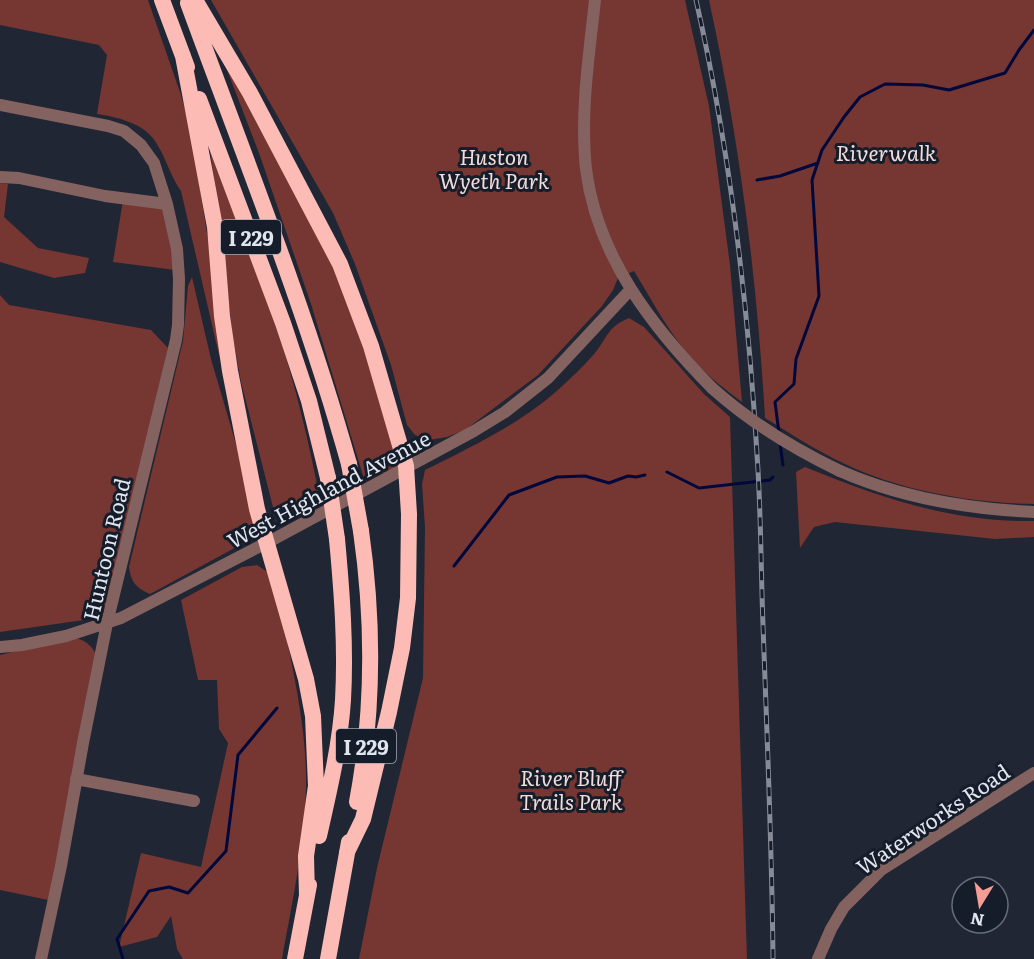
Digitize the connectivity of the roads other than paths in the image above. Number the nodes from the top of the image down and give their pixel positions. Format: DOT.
graph roads {
  1 [pos="162,0"];
  2 [pos="187,0"];
  3 [pos="195,0"];
  4 [pos="595,0"];
  5 [pos="183,56"];
  6 [pos="0,105"];
  7 [pos="0,177"];
  8 [pos="166,204"];
  9 [pos="631,289"];
  10 [pos="406,466"];
  11 [pos="1034,512"];
  12 [pos="266,542"];
  13 [pos="107,623"];
  14 [pos="0,647"];
  15 [pos="1034,773"];
  16 [pos="76,779"];
  17 [pos="194,801"];
  18 [pos="347,852"];
  19 [pos="307,896"];
  20 [pos="41,959"];
  21 [pos="295,959"];
  22 [pos="328,959"];
  23 [pos="818,959"];
  1 -- 5 [label="highway, I 229"];
  2 -- 18 [label="highway, I 229, bridge"];
  3 -- 10 [label="highway"];
  4 -- 9 [label="street"];
  5 -- 12 [label="highway"];
  5 -- 19 [label="highway, I 229, bridge"];
  6 -- 8 [label="street, Huntoon Road"];
  7 -- 8 [label="street"];
  8 -- 13 [label="street, Huntoon Road"];
  9 -- 10 [label="street, West Highland Avenue"];
  9 -- 11 [label="street, bridge"];
  10 -- 12 [label="street, West Highland Avenue"];
  10 -- 18 [label="highway"];
  12 -- 13 [label="street, West Highland Avenue"];
  12 -- 19 [label="highway"];
  13 -- 14 [label="street, West Highland Avenue"];
  13 -- 16 [label="street, Huntoon Road"];
  15 -- 23 [label="street, Waterworks Road"];
  16 -- 17 [label="street"];
  16 -- 20 [label="street, Huntoon Road"];
  18 -- 22 [label="highway, I 229"];
  19 -- 21 [label="highway, I 229"];
}
